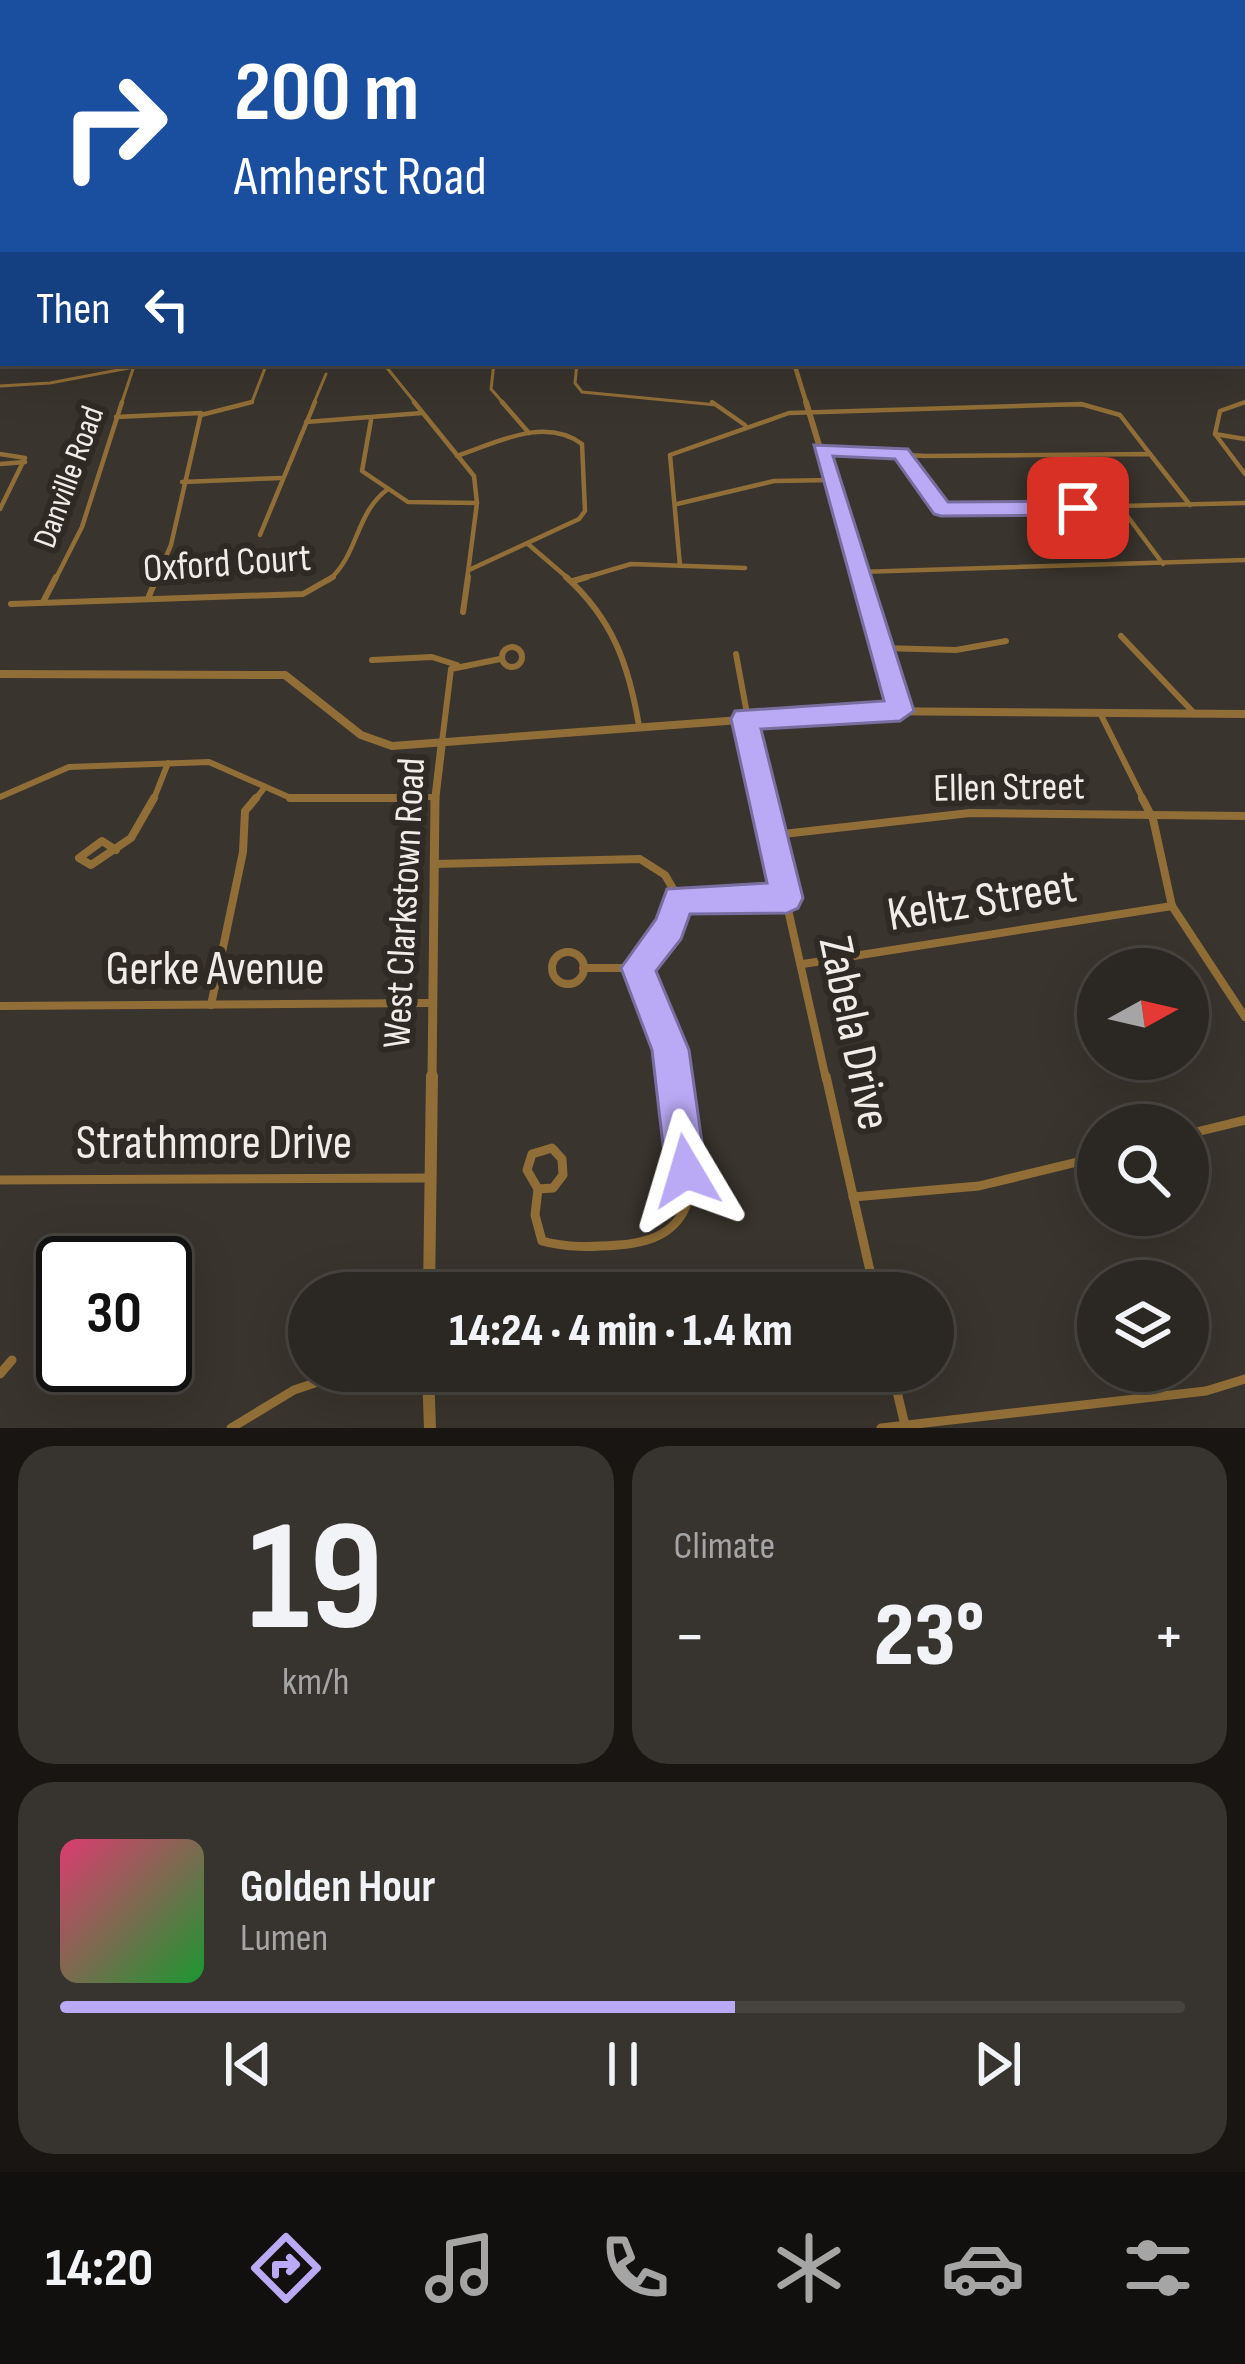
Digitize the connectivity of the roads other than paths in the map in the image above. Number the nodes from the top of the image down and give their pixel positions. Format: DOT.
graph roads {
  1 [pos="134,366"];
  2 [pos="266,366"];
  3 [pos="385,366"];
  4 [pos="494,366"];
  5 [pos="577,366"];
  6 [pos="795,366"];
  7 [pos="326,374"];
  8 [pos="0,386"];
  9 [pos="1245,402"];
  10 [pos="198,413"];
  11 [pos="422,413"];
  12 [pos="811,413"];
  13 [pos="116,417"];
  14 [pos="371,420"];
  15 [pos="306,422"];
  16 [pos="745,425"];
  17 [pos="529,433"];
  18 [pos="1215,434"];
  19 [pos="1245,439"];
  20 [pos="821,449"];
  21 [pos="0,454"];
  22 [pos="901,454"];
  23 [pos="1150,454"];
  24 [pos="458,456"];
  25 [pos="25,462"];
  26 [pos="0,464"];
  27 [pos="1245,474"];
  28 [pos="281,478"];
  29 [pos="832,480"];
  30 [pos="182,482"];
  31 [pos="388,489"];
  32 [pos="12,490"];
  33 [pos="0,491"];
  34 [pos="477,503"];
  35 [pos="1245,503"];
  36 [pos="675,505"];
  37 [pos="1190,505"];
  38 [pos="0,507"];
  39 [pos="1121,508"];
  40 [pos="260,535"];
  41 [pos="528,544"];
  42 [pos="1245,560"];
  43 [pos="1163,564"];
  44 [pos="680,566"];
  45 [pos="745,568"];
  46 [pos="469,570"];
  47 [pos="859,572"];
  48 [pos="573,581"];
  49 [pos="149,596"];
  50 [pos="43,602"];
  51 [pos="11,604"];
  52 [pos="463,612"];
  53 [pos="1120,637"];
  54 [pos="1006,641"];
  55 [pos="881,648"];
  56 [pos="736,654"];
  57 [pos="500,658"];
  58 [pos="372,660"];
  59 [pos="458,664"];
  60 [pos="0,674"];
  61 [pos="900,711"];
  62 [pos="1245,714"];
  63 [pos="1195,715"];
  64 [pos="1101,716"];
  65 [pos="745,719"];
  66 [pos="639,726"];
  67 [pos="442,742"];
  68 [pos="168,763"];
  69 [pos="265,788"];
  70 [pos="0,797"];
  71 [pos="435,797"];
  72 [pos="1245,816"];
  73 [pos="1153,819"];
  74 [pos="774,835"];
  75 [pos="116,850"];
  76 [pos="434,864"];
  77 [pos="787,898"];
  78 [pos="679,899"];
  79 [pos="1172,906"];
  80 [pos="803,964"];
  81 [pos="584,968"];
  82 [pos="638,968"];
  83 [pos="430,1003"];
  84 [pos="212,1005"];
  85 [pos="0,1006"];
  86 [pos="1245,1017"];
  87 [pos="1245,1120"];
  88 [pos="1209,1129"];
  89 [pos="1077,1162"];
  90 [pos="429,1178"];
  91 [pos="0,1180"];
  92 [pos="538,1189"];
  93 [pos="853,1197"];
  94 [pos="428,1272"];
  95 [pos="869,1272"];
  96 [pos="12,1360"];
  97 [pos="0,1374"];
  98 [pos="1245,1379"];
  99 [pos="291,1392"];
  100 [pos="429,1392"];
  101 [pos="897,1392"];
  102 [pos="904,1424"];
  103 [pos="231,1428"];
  104 [pos="430,1428"];
  105 [pos="881,1428"];
  1 -- 8 [label="street"];
  1 -- 13 [label="street, Danville Road"];
  2 -- 10 [label="street"];
  3 -- 11 [label="street"];
  4 -- 17 [label="street"];
  5 -- 16 [label="street"];
  6 -- 12 [label="street"];
  7 -- 15 [label="street"];
  9 -- 18 [label="street"];
  10 -- 13 [label="street"];
  10 -- 30 [label="street"];
  11 -- 14 [label="street"];
  11 -- 24 [label="street"];
  12 -- 16 [label="street"];
  12 -- 20 [label="street"];
  12 -- 23 [label="street"];
  13 -- 50 [label="street, Danville Road"];
  14 -- 15 [label="street"];
  14 -- 31 [label="street"];
  15 -- 28 [label="street"];
  16 -- 36 [label="street"];
  17 -- 24 [label="street"];
  17 -- 41 [label="street"];
  18 -- 19 [label="street"];
  18 -- 27 [label="street"];
  20 -- 22 [label="street"];
  20 -- 29 [label="street"];
  21 -- 25 [label="street"];
  22 -- 23 [label="street"];
  22 -- 39 [label="street"];
  23 -- 37 [label="street"];
  24 -- 34 [label="street"];
  25 -- 26 [label="street"];
  25 -- 32 [label="street"];
  28 -- 30 [label="street"];
  28 -- 40 [label="street"];
  29 -- 36 [label="street"];
  29 -- 47 [label="street"];
  30 -- 49 [label="street"];
  31 -- 34 [label="street"];
  31 -- 49 [label="street, Oxford Court"];
  32 -- 33 [label="street"];
  32 -- 38 [label="street"];
  34 -- 46 [label="street"];
  35 -- 37 [label="street"];
  36 -- 44 [label="street"];
  37 -- 39 [label="street"];
  39 -- 43 [label="street"];
  41 -- 46 [label="street"];
  41 -- 48 [label="street"];
  42 -- 43 [label="street"];
  43 -- 47 [label="street"];
  44 -- 45 [label="street"];
  44 -- 48 [label="street"];
  46 -- 52 [label="street"];
  47 -- 55 [label="street"];
  48 -- 66 [label="street"];
  49 -- 50 [label="street, Oxford Court"];
  50 -- 51 [label="street, Oxford Court"];
  53 -- 63 [label="street"];
  54 -- 55 [label="street"];
  55 -- 61 [label="street"];
  56 -- 65 [label="street, Zabela Drive"];
  57 -- 59 [label="street"];
  58 -- 59 [label="street"];
  59 -- 67 [label="street"];
  60 -- 67 [label="street"];
  61 -- 64 [label="street, West Clarkstown Road"];
  61 -- 65 [label="street, West Clarkstown Road"];
  62 -- 63 [label="street, West Clarkstown Road"];
  63 -- 64 [label="street, West Clarkstown Road"];
  64 -- 73 [label="street"];
  65 -- 66 [label="street, West Clarkstown Road"];
  65 -- 74 [label="street, Zabela Drive"];
  66 -- 67 [label="street, West Clarkstown Road"];
  67 -- 71 [label="street, West Clarkstown Road"];
  68 -- 69 [label="street"];
  68 -- 70 [label="street"];
  68 -- 75 [label="street"];
  69 -- 71 [label="street"];
  69 -- 84 [label="street"];
  71 -- 76 [label="street, West Clarkstown Road"];
  72 -- 73 [label="street, Ellen Street"];
  73 -- 74 [label="street, Ellen Street"];
  73 -- 79 [label="street"];
  74 -- 77 [label="street, Zabela Drive"];
  75 -- 75 [label="street"];
  76 -- 78 [label="street"];
  76 -- 83 [label="street, West Clarkstown Road"];
  77 -- 78 [label="street"];
  77 -- 80 [label="street, Zabela Drive"];
  78 -- 82 [label="street"];
  79 -- 80 [label="street, Keltz Street"];
  79 -- 86 [label="street"];
  80 -- 93 [label="street, Zabela Drive"];
  81 -- 81 [label="street"];
  81 -- 82 [label="street"];
  82 -- 92 [label="street"];
  83 -- 84 [label="street, Gerke Avenue"];
  83 -- 90 [label="street, West Clarkstown Road"];
  84 -- 85 [label="street, Gerke Avenue"];
  87 -- 88 [label="street"];
  89 -- 93 [label="street"];
  90 -- 91 [label="street, Strathmore Drive"];
  90 -- 94 [label="street, West Clarkstown Road"];
  92 -- 92 [label="street"];
  93 -- 95 [label="street, Zabela Drive"];
  96 -- 97 [label="street"];
  98 -- 102 [label="street"];
  99 -- 103 [label="street"];
  100 -- 104 [label="street"];
  101 -- 102 [label="street"];
  102 -- 105 [label="street"];
}
